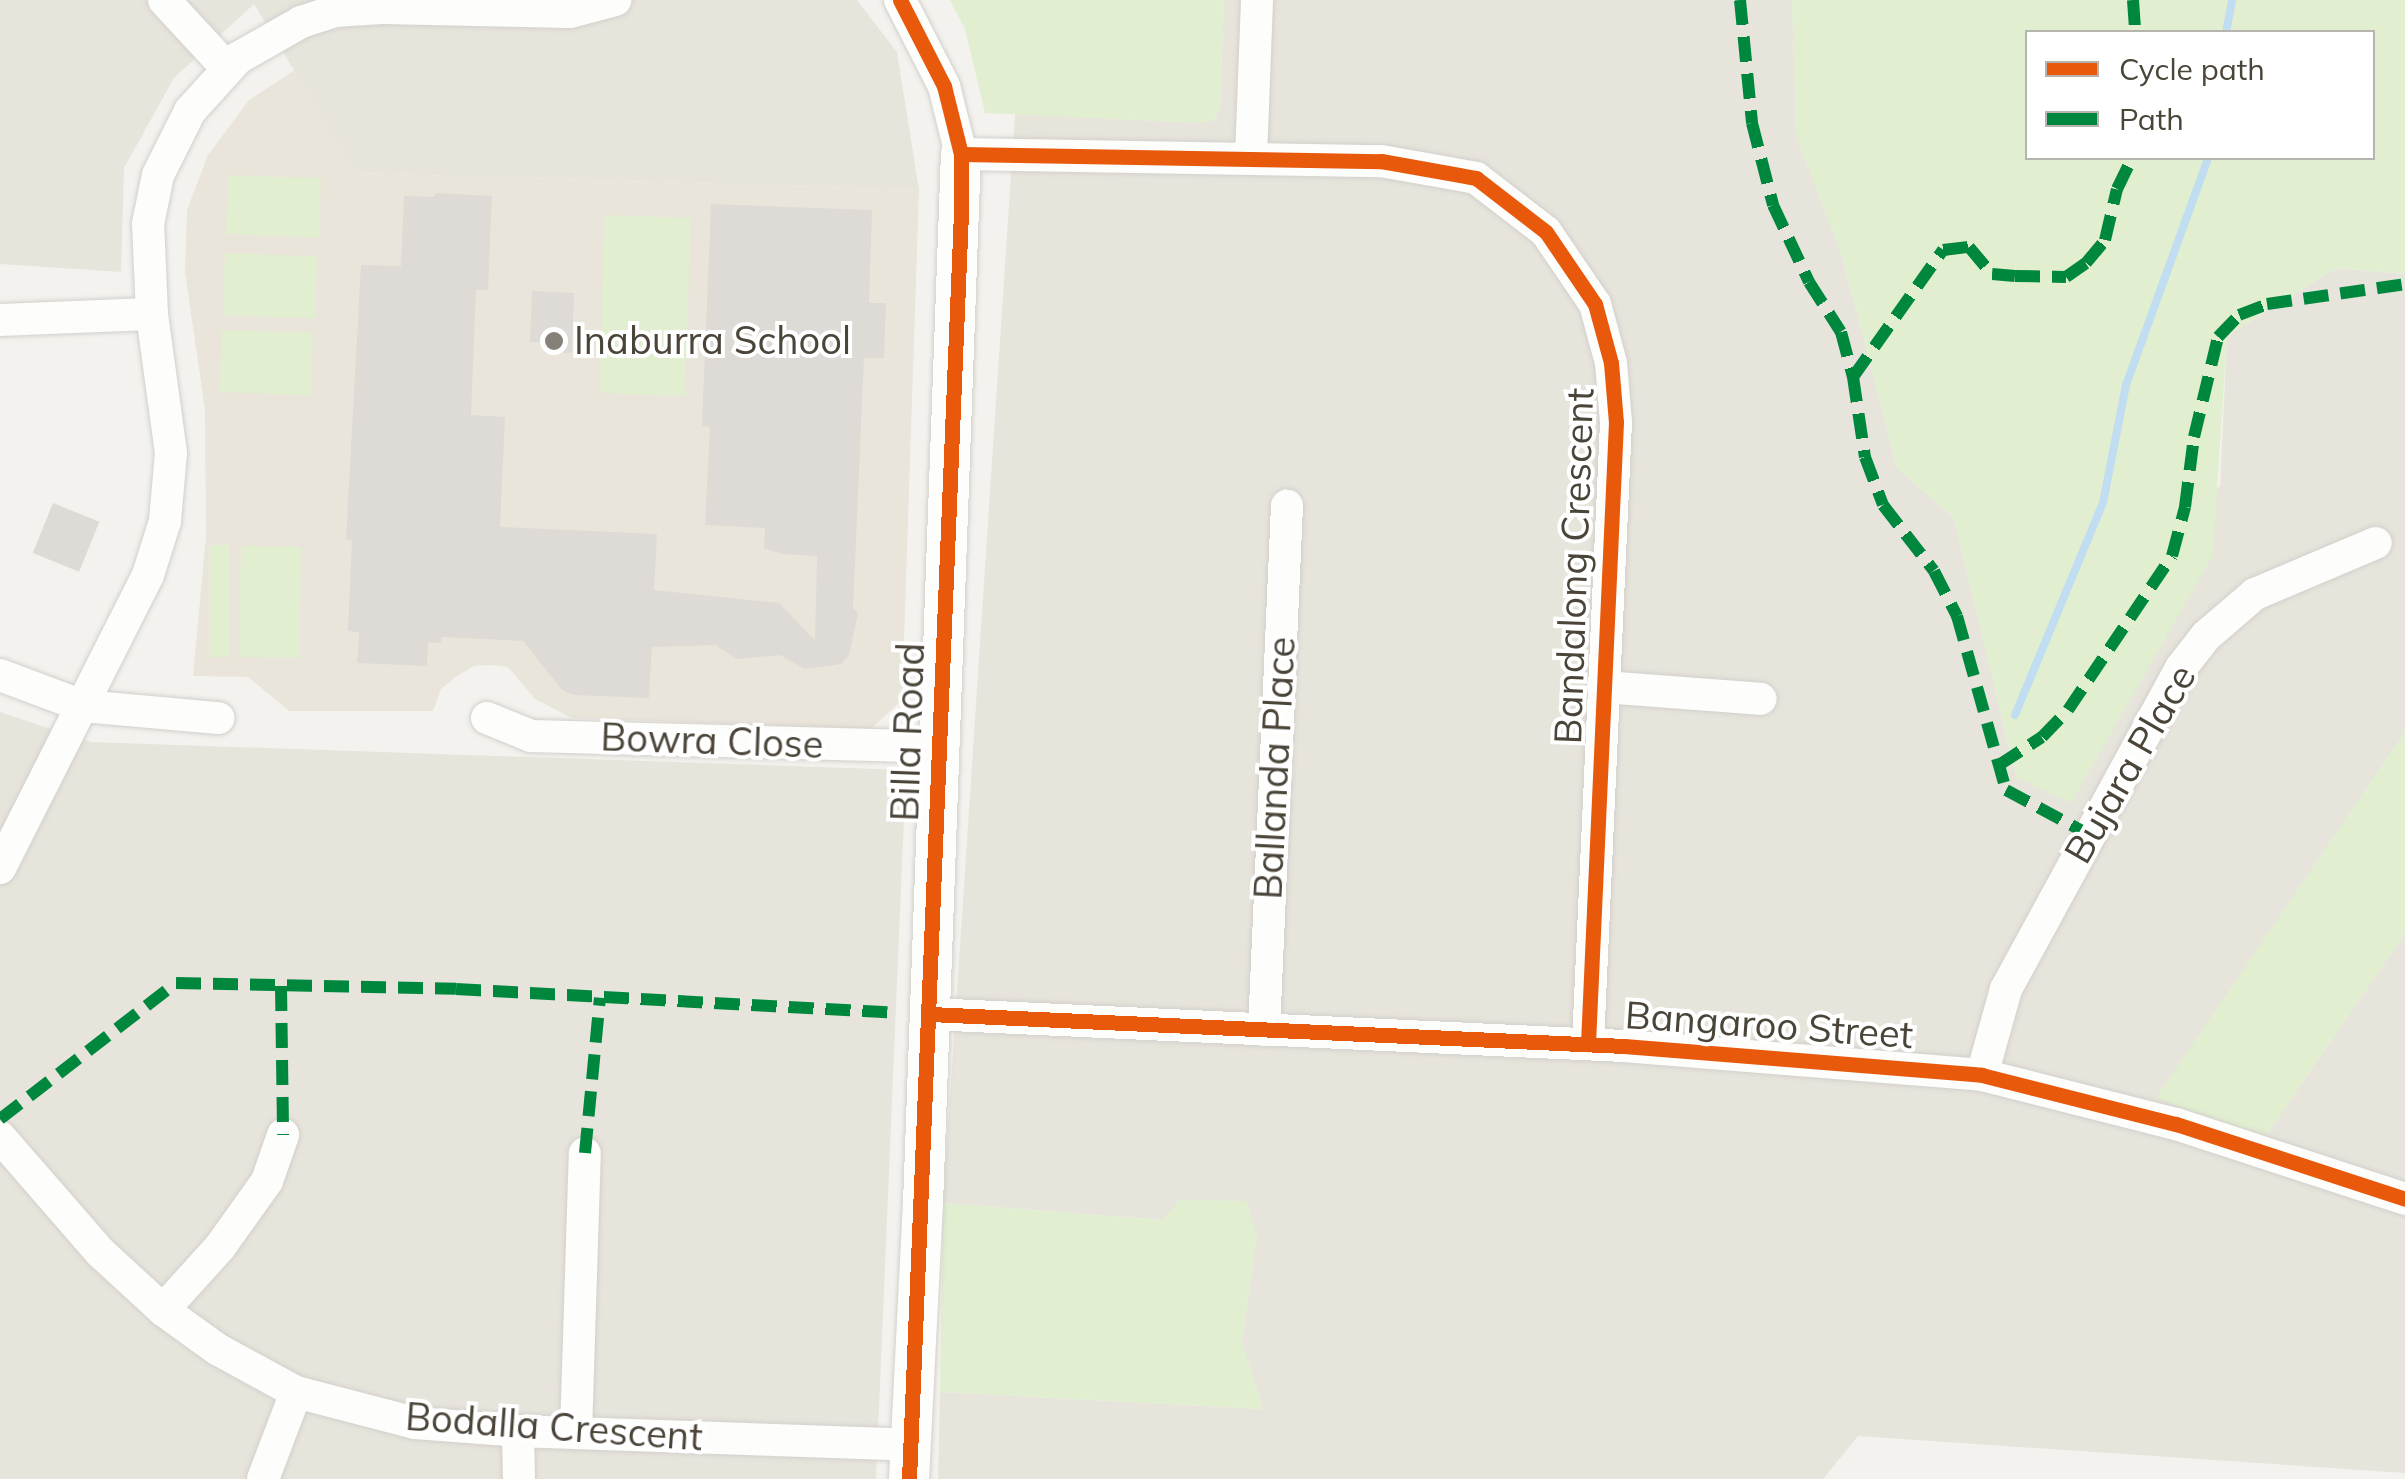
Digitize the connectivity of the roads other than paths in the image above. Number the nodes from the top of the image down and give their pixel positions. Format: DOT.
graph roads {
  1 [pos="164,0"];
  2 [pos="616,0"];
  3 [pos="900,0"];
  4 [pos="1257,0"];
  5 [pos="226,68"];
  6 [pos="960,154"];
  7 [pos="1251,157"];
  8 [pos="152,314"];
  9 [pos="0,320"];
  10 [pos="1287,506"];
  11 [pos="2376,543"];
  12 [pos="0,675"];
  13 [pos="1604,687"];
  14 [pos="1761,699"];
  15 [pos="83,706"];
  16 [pos="218,718"];
  17 [pos="488,718"];
  18 [pos="940,748"];
  19 [pos="0,868"];
  20 [pos="930,1014"];
  21 [pos="1264,1030"];
  22 [pos="1588,1044"];
  23 [pos="1982,1075"];
  24 [pos="283,1135"];
  25 [pos="0,1137"];
  26 [pos="585,1153"];
  27 [pos="2405,1198"];
  28 [pos="164,1310"];
  29 [pos="296,1392"];
  30 [pos="518,1431"];
  31 [pos="576,1433"];
  32 [pos="909,1462"];
  33 [pos="264,1479"];
  34 [pos="519,1479"];
  1 -- 5 [label="street"];
  2 -- 5 [label="street"];
  3 -- 6 [label="street, Billa Road"];
  4 -- 7 [label="street"];
  5 -- 8 [label="street"];
  6 -- 7 [label="street, Bandalong Crescent"];
  6 -- 18 [label="street, Billa Road"];
  7 -- 13 [label="street, Bandalong Crescent"];
  8 -- 9 [label="street"];
  8 -- 15 [label="street"];
  10 -- 21 [label="street, Ballanda Place"];
  11 -- 23 [label="street, Bujara Place"];
  12 -- 15 [label="street"];
  13 -- 14 [label="street"];
  13 -- 22 [label="street, Bandalong Crescent"];
  15 -- 16 [label="street"];
  15 -- 19 [label="street"];
  17 -- 18 [label="street, Bowra Close"];
  18 -- 20 [label="street, Billa Road"];
  20 -- 21 [label="street, Bangaroo Street"];
  20 -- 32 [label="street, Billa Road"];
  21 -- 22 [label="street, Bangaroo Street"];
  22 -- 23 [label="street, Bangaroo Street"];
  23 -- 27 [label="street, Bangaroo Street"];
  24 -- 28 [label="street"];
  25 -- 28 [label="street, Bodalla Crescent"];
  26 -- 31 [label="street"];
  28 -- 29 [label="street, Bodalla Crescent"];
  29 -- 30 [label="street, Bodalla Crescent"];
  29 -- 33 [label="street"];
  30 -- 31 [label="street, Bodalla Crescent"];
  30 -- 34 [label="street"];
  31 -- 32 [label="street, Bodalla Crescent"];
}
